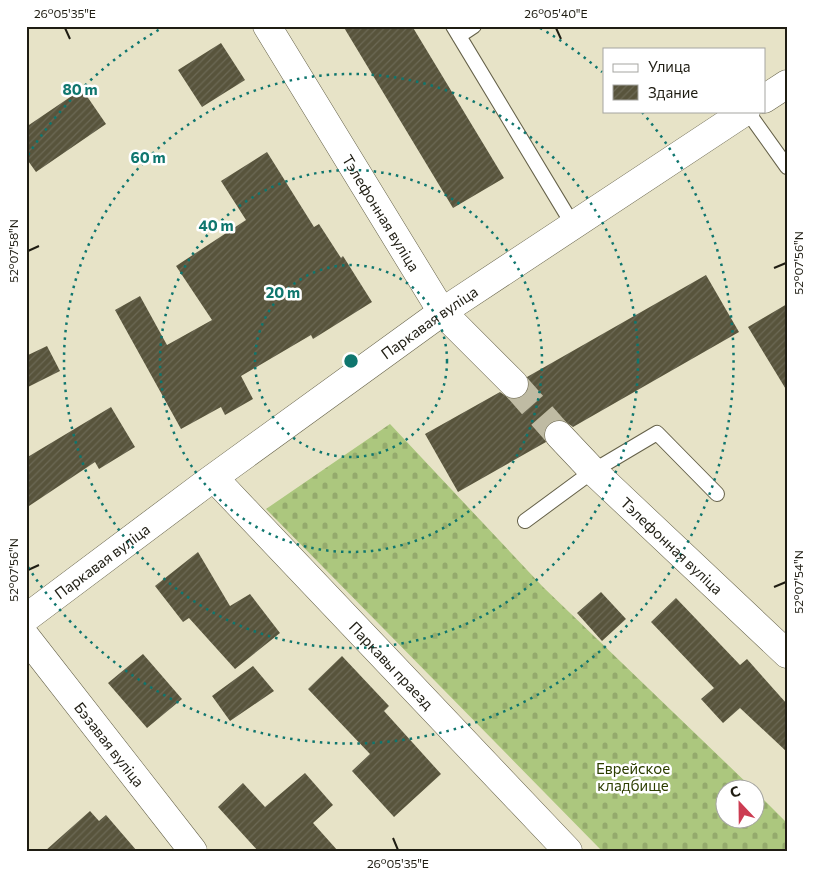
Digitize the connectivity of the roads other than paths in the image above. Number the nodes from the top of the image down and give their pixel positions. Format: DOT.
graph roads {
  1 [pos="267,26"];
  2 [pos="474,26"];
  3 [pos="456,31"];
  4 [pos="787,84"];
  5 [pos="766,98"];
  6 [pos="745,112"];
  7 [pos="748,112"];
  8 [pos="787,167"];
  9 [pos="573,225"];
  10 [pos="442,312"];
  11 [pos="514,384"];
  12 [pos="559,435"];
  13 [pos="594,471"];
  14 [pos="214,478"];
  15 [pos="717,494"];
  16 [pos="524,520"];
  17 [pos="26,618"];
  18 [pos="26,637"];
  19 [pos="787,654"];
  20 [pos="193,851"];
  21 [pos="568,851"];
  1 -- 10 [label="street, Тэлефонная вуліца"];
  2 -- 3 [label="lane"];
  3 -- 9 [label="lane"];
  4 -- 5 [label="street"];
  6 -- 9 [label="street, Паркавая вуліца"];
  7 -- 8 [label="lane"];
  9 -- 10 [label="street, Паркавая вуліца"];
  10 -- 11 [label="street, Тэлефонная вуліца"];
  10 -- 14 [label="street, Паркавая вуліца"];
  12 -- 13 [label="street, Тэлефонная вуліца"];
  13 -- 15 [label="lane"];
  13 -- 16 [label="lane"];
  13 -- 19 [label="street, Тэлефонная вуліца"];
  14 -- 17 [label="street, Паркавая вуліца"];
  14 -- 21 [label="street, Паркавы праезд"];
  18 -- 20 [label="street, Бэзавая вуліца"];
}
